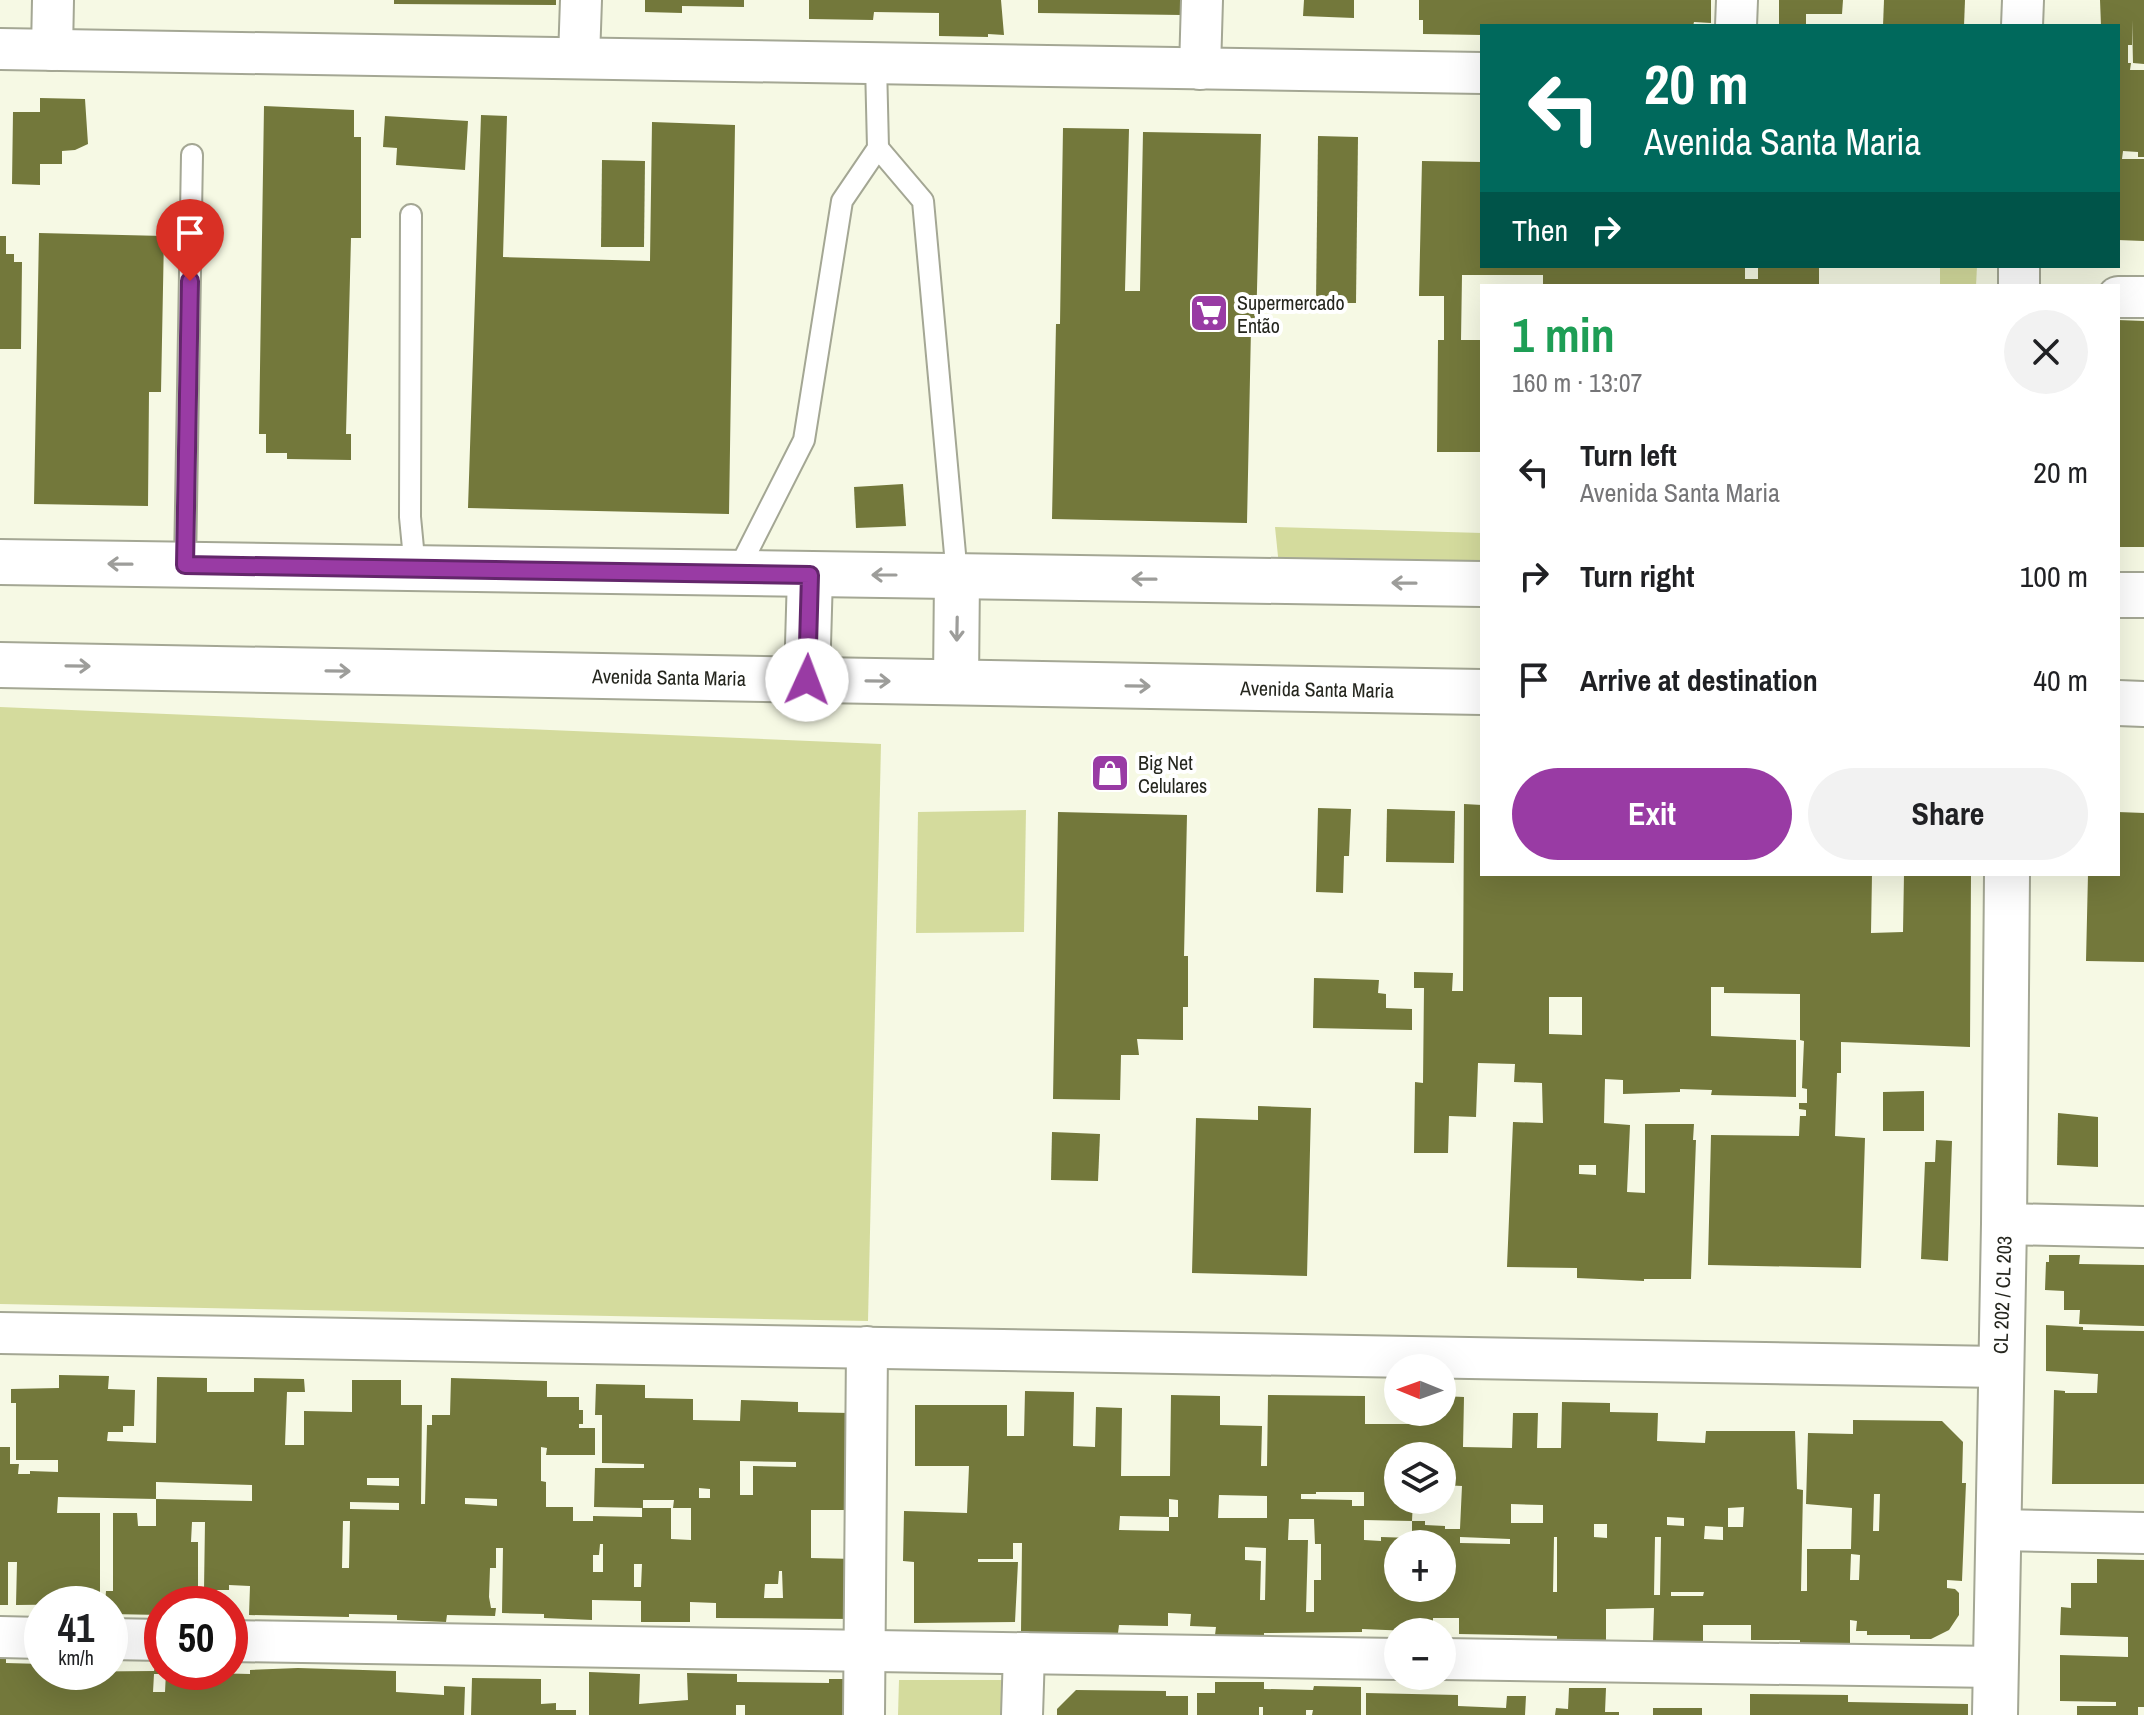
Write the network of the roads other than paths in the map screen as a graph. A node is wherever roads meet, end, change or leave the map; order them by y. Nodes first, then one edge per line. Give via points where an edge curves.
1 (53, 0) edge
2 (581, 0) edge
3 (1202, 0) edge
4 (1737, 0) edge
5 (2023, 0) edge
6 (1736, 24) edge
7 (2022, 24) edge
8 (0, 49) edge
9 (52, 50) junction
10 (579, 58) junction
11 (876, 64) junction
12 (1200, 69) junction
13 (1480, 73) edge
14 (878, 148) junction
15 (192, 155) dead end
16 (411, 215) dead end
17 (2120, 297) edge
18 (2144, 297) edge
19 (0, 562) edge
20 (185, 565) junction
21 (415, 569) junction
22 (736, 574) junction
23 (810, 575) junction
24 (957, 576) junction
25 (1480, 584) edge
26 (2120, 595) edge
27 (2144, 595) edge
28 (0, 665) edge
29 (807, 680) junction
30 (956, 682) junction
31 (1480, 692) edge
32 (2120, 703) edge
33 (2144, 704) edge
34 (2007, 876) edge
35 (2004, 1224) junction
36 (2144, 1227) edge
37 (0, 1333) edge
38 (867, 1347) junction
39 (2000, 1367) junction
40 (1999, 1530) junction
41 (2144, 1533) edge
42 (0, 1637) edge
43 (24, 1638) edge
44 (248, 1641) edge
45 (866, 1651) junction
46 (1024, 1653) junction
47 (1384, 1659) edge
48 (1456, 1659) edge
49 (1995, 1667) junction
50 (864, 1715) edge
51 (1022, 1715) edge
52 (1995, 1715) edge

1 - 9 street
2 - 10 street
3 - 12 street
4 - 6 street
5 - 7 street
8 - 9 street
9 - 10 street
10 - 11 street
11 - 12 street
11 - 14 lane
12 - 13 street
14 - 22 lane via 842,201 804,440
14 - 24 lane via 923,201
15 - 20 lane
16 - 21 lane via 410,517
17 - 18 street
20 -> 19 main road
20 - 21 main road
21 - 22 main road
22 - 23 main road
24 -> 23 main road
23 - 29 main road
25 -> 24 main road
24 -> 30 main road
26 - 27 main road
28 -> 29 main road, Avenida Santa Maria
29 -> 30 main road, Avenida Santa Maria
30 -> 31 main road, Avenida Santa Maria
32 - 33 main road
34 - 35 main road, CL 202 / CL 203
35 - 36 street
35 - 39 main road, CL 202 / CL 203
37 - 38 street
38 - 39 street
38 - 45 street
39 - 40 main road, CL 202 / CL 203
40 - 41 street
40 - 49 main road, CL 202 / CL 203
42 - 43 street
44 - 45 street
45 - 46 street
45 - 50 street
46 - 47 street
46 - 51 street
48 - 49 street
49 - 52 main road, CL 202 / CL 203

